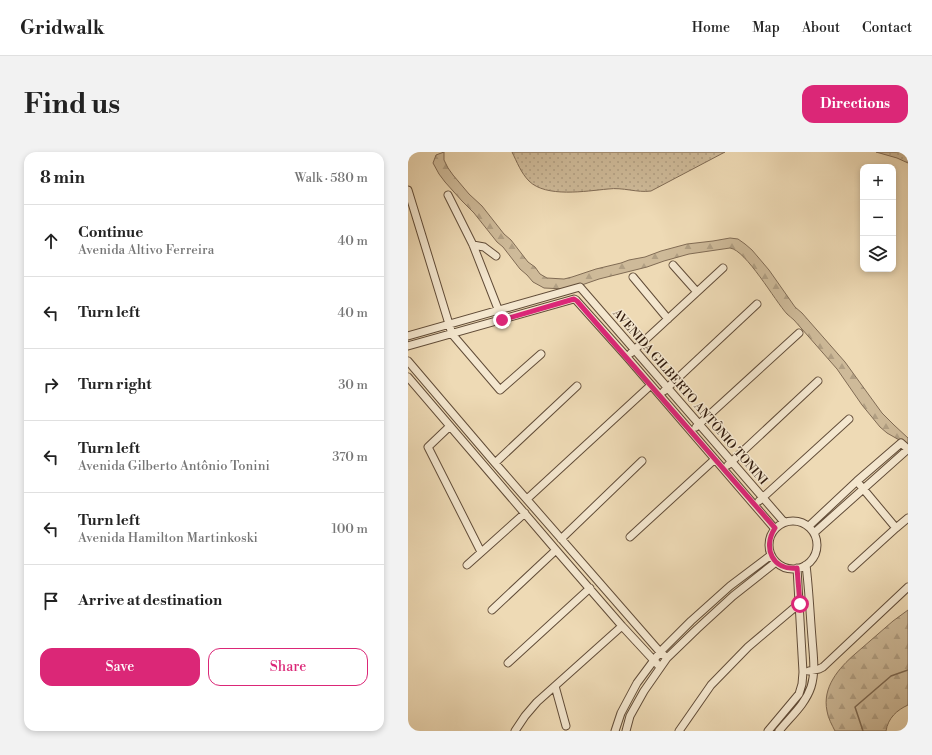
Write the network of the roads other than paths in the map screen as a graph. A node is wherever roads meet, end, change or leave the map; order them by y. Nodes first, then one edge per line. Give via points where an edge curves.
1 (408, 190) edge
2 (448, 195) dead end
3 (474, 245) junction
4 (496, 256) dead end
5 (673, 265) dead end
6 (723, 268) dead end
7 (633, 277) dead end
8 (697, 292) junction
9 (758, 304) dead end
10 (499, 310) junction
11 (668, 319) junction
12 (502, 320) junction
13 (449, 324) junction
14 (800, 333) dead end
15 (452, 334) junction
16 (408, 336) edge
17 (408, 346) edge
18 (634, 350) junction
19 (541, 354) dead end
20 (627, 357) junction
21 (408, 361) edge
22 (408, 377) edge
23 (818, 381) dead end
24 (651, 385) junction
25 (576, 386) dead end
26 (668, 388) junction
27 (660, 396) junction
28 (849, 419) dead end
29 (699, 424) junction
30 (450, 426) junction
31 (692, 431) junction
32 (715, 459) junction
33 (642, 461) dead end
34 (731, 462) junction
35 (495, 463) junction
36 (723, 469) junction
37 (857, 481) junction
38 (863, 488) junction
39 (762, 498) junction
40 (527, 499) junction
41 (754, 505) junction
42 (525, 513) junction
43 (908, 518) edge
44 (784, 522) junction
45 (809, 526) junction
46 (775, 528) junction
47 (896, 528) junction
48 (814, 533) junction
49 (630, 537) dead end
50 (561, 538) junction
51 (556, 550) junction
52 (481, 552) junction
53 (771, 554) junction
54 (776, 562) junction
55 (467, 565) dead end
56 (806, 565) junction
57 (797, 568) junction
58 (852, 568) dead end
59 (590, 588) junction
60 (908, 588) edge
61 (800, 604) junction
62 (492, 610) dead end
63 (622, 626) junction
64 (660, 652) junction
65 (667, 658) junction
66 (654, 660) junction
67 (508, 663) dead end
68 (660, 667) junction
69 (814, 670) junction
70 (803, 672) junction
71 (555, 686) junction
72 (566, 726) dead end
73 (515, 731) edge
74 (615, 731) edge
75 (626, 731) edge
76 (679, 731) edge
77 (768, 731) edge
78 (779, 731) edge

1 - 13 street
2 - 3 street
3 - 4 street via 484,247
3 - 10 street
5 - 8 street
6 - 8 street
7 - 11 street
8 - 11 street
9 - 26 street
10 - 12 street
10 - 13 street
10 - 18 street, AVENIDA GILBERTO ANTÔNIO TONINI via 580,287
11 - 18 street
12 - 15 street
12 - 20 street, AVENIDA GILBERTO ANTÔNIO TONINI via 574,299
13 - 15 street
13 - 16 street
14 - 29 street
15 - 17 street
15 - 19 street via 500,390
18 - 20 street
18 - 26 street, AVENIDA GILBERTO ANTÔNIO TONINI
20 - 24 street, AVENIDA GILBERTO ANTÔNIO TONINI
21 - 35 street
22 - 30 street
23 - 34 street
24 - 27 street, AVENIDA GILBERTO ANTÔNIO TONINI
24 - 40 street
25 - 35 street
26 - 27 street
26 - 29 street, AVENIDA GILBERTO ANTÔNIO TONINI
27 - 31 street, AVENIDA GILBERTO ANTÔNIO TONINI
28 - 39 street
29 - 31 street
29 - 34 street, AVENIDA GILBERTO ANTÔNIO TONINI
30 - 42 street
30 - 52 street via 428,446
31 - 32 street, AVENIDA GILBERTO ANTÔNIO TONINI
32 - 36 street, AVENIDA GILBERTO ANTÔNIO TONINI
32 - 49 street
33 - 50 street
34 - 36 street
34 - 39 street, AVENIDA GILBERTO ANTÔNIO TONINI
35 - 40 street
36 - 41 street, AVENIDA GILBERTO ANTÔNIO TONINI
37 - 38 street
37 - 38 street via 901,443 908,449
37 - 45 street
38 - 47 street
38 - 48 street
39 - 41 street
39 - 44 street, AVENIDA GILBERTO ANTÔNIO TONINI
40 - 50 street
41 - 46 street, AVENIDA GILBERTO ANTÔNIO TONINI
42 - 51 street
42 - 52 street
43 - 47 street
44 - 45 street via 792,520
44 - 46 street
45 - 48 street
46 - 53 street via 769,542
47 - 58 street
48 - 56 street via 816,551
50 - 64 street
51 - 59 street
51 - 62 street
52 - 55 street
53 - 54 street
53 - 64 street via 730,586
54 - 57 street via 784,567
54 - 65 street via 696,629
56 - 57 street
56 - 69 street
57 - 61 street
59 - 63 street
59 - 67 street
60 - 69 street via 823,667
61 - 70 street
61 - 76 street via 748,647 711,685
63 - 66 street
63 - 71 street
64 - 65 street
64 - 66 street
65 - 68 street
66 - 68 street
66 - 74 street via 637,683 621,713
68 - 75 street via 630,716
69 - 70 street
69 - 78 street via 806,698
70 - 77 street via 799,694
71 - 72 street
71 - 73 street via 537,702

